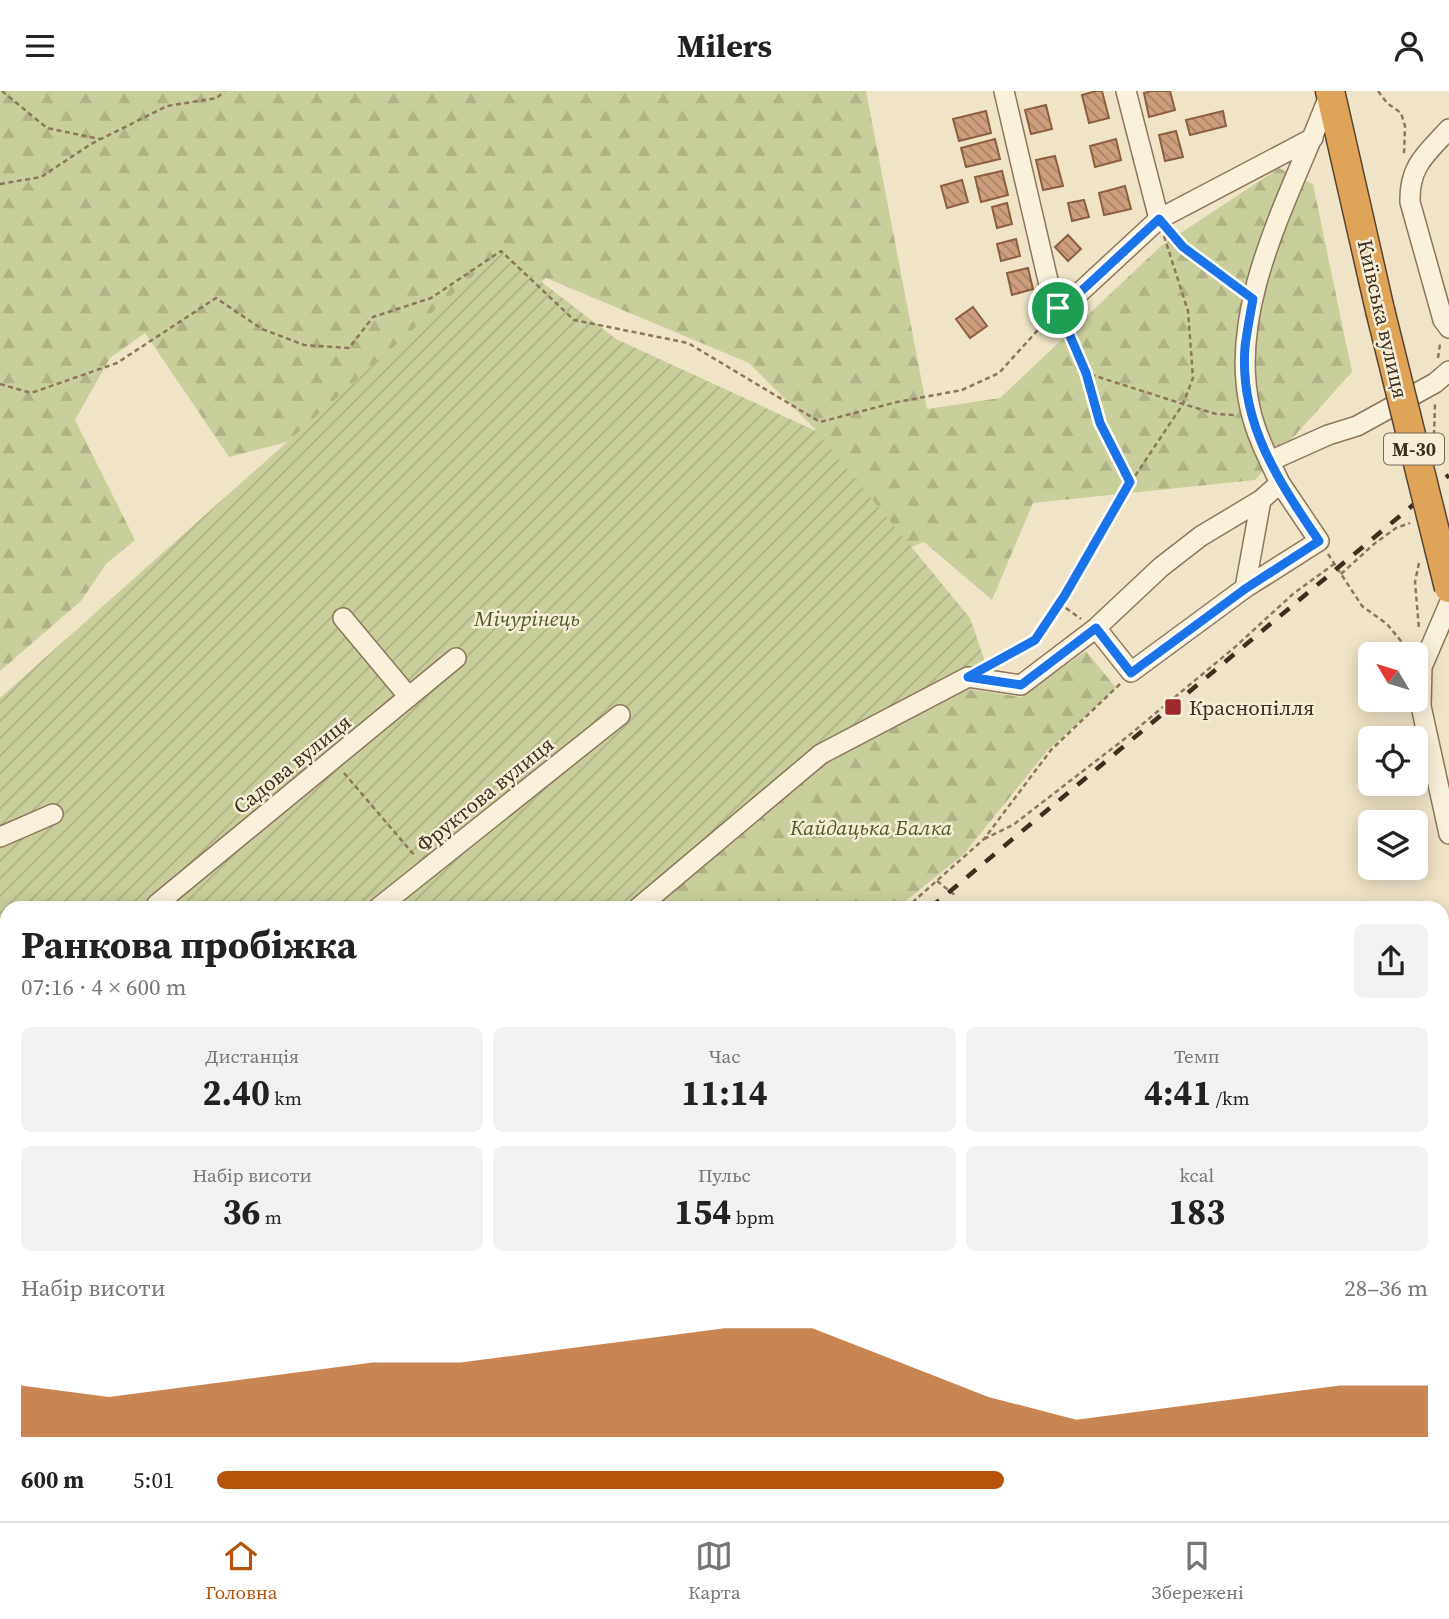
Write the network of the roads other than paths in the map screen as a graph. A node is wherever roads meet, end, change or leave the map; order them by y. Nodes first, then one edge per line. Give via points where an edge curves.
1 (1004, 91) edge
2 (1126, 91) edge
3 (1330, 92) edge
4 (1449, 129) edge
5 (1313, 138) junction
6 (1159, 219) junction
7 (1449, 328) edge
8 (1449, 371) edge
9 (1270, 461) junction
10 (1280, 483) junction
11 (1261, 499) junction
12 (1449, 588) edge
13 (1245, 589) junction
14 (1449, 604) edge
15 (344, 618) dead end
16 (1096, 628) junction
17 (456, 658) dead end
18 (409, 697) junction
19 (620, 715) dead end
20 (1440, 748) edge
21 (53, 814) dead end
22 (1449, 834) edge
23 (0, 837) edge
24 (164, 901) edge
25 (387, 901) edge
26 (646, 901) edge

1 - 6 street via 1058,308
2 - 6 street
3 - 5 street
3 - 12 highway, Київська вулиця / М-30, bridge
4 - 7 street via 1423,157 1410,185 1410,202
5 - 6 street
5 - 9 street via 1273,233 1253,299 1245,348 1252,415
8 - 9 street via 1357,426
9 - 10 street
10 - 11 street
10 - 13 street via 1319,541
11 - 13 street
11 - 16 street via 1161,567
13 - 16 street via 1131,673
14 - 20 street via 1422,667 1421,706
15 - 18 street
16 - 26 street via 1021,685 968,677 821,754
17 - 18 street, Садова вулиця
18 - 24 street, Садова вулиця
19 - 25 street, Фруктова вулиця
20 - 22 street
21 - 23 street

